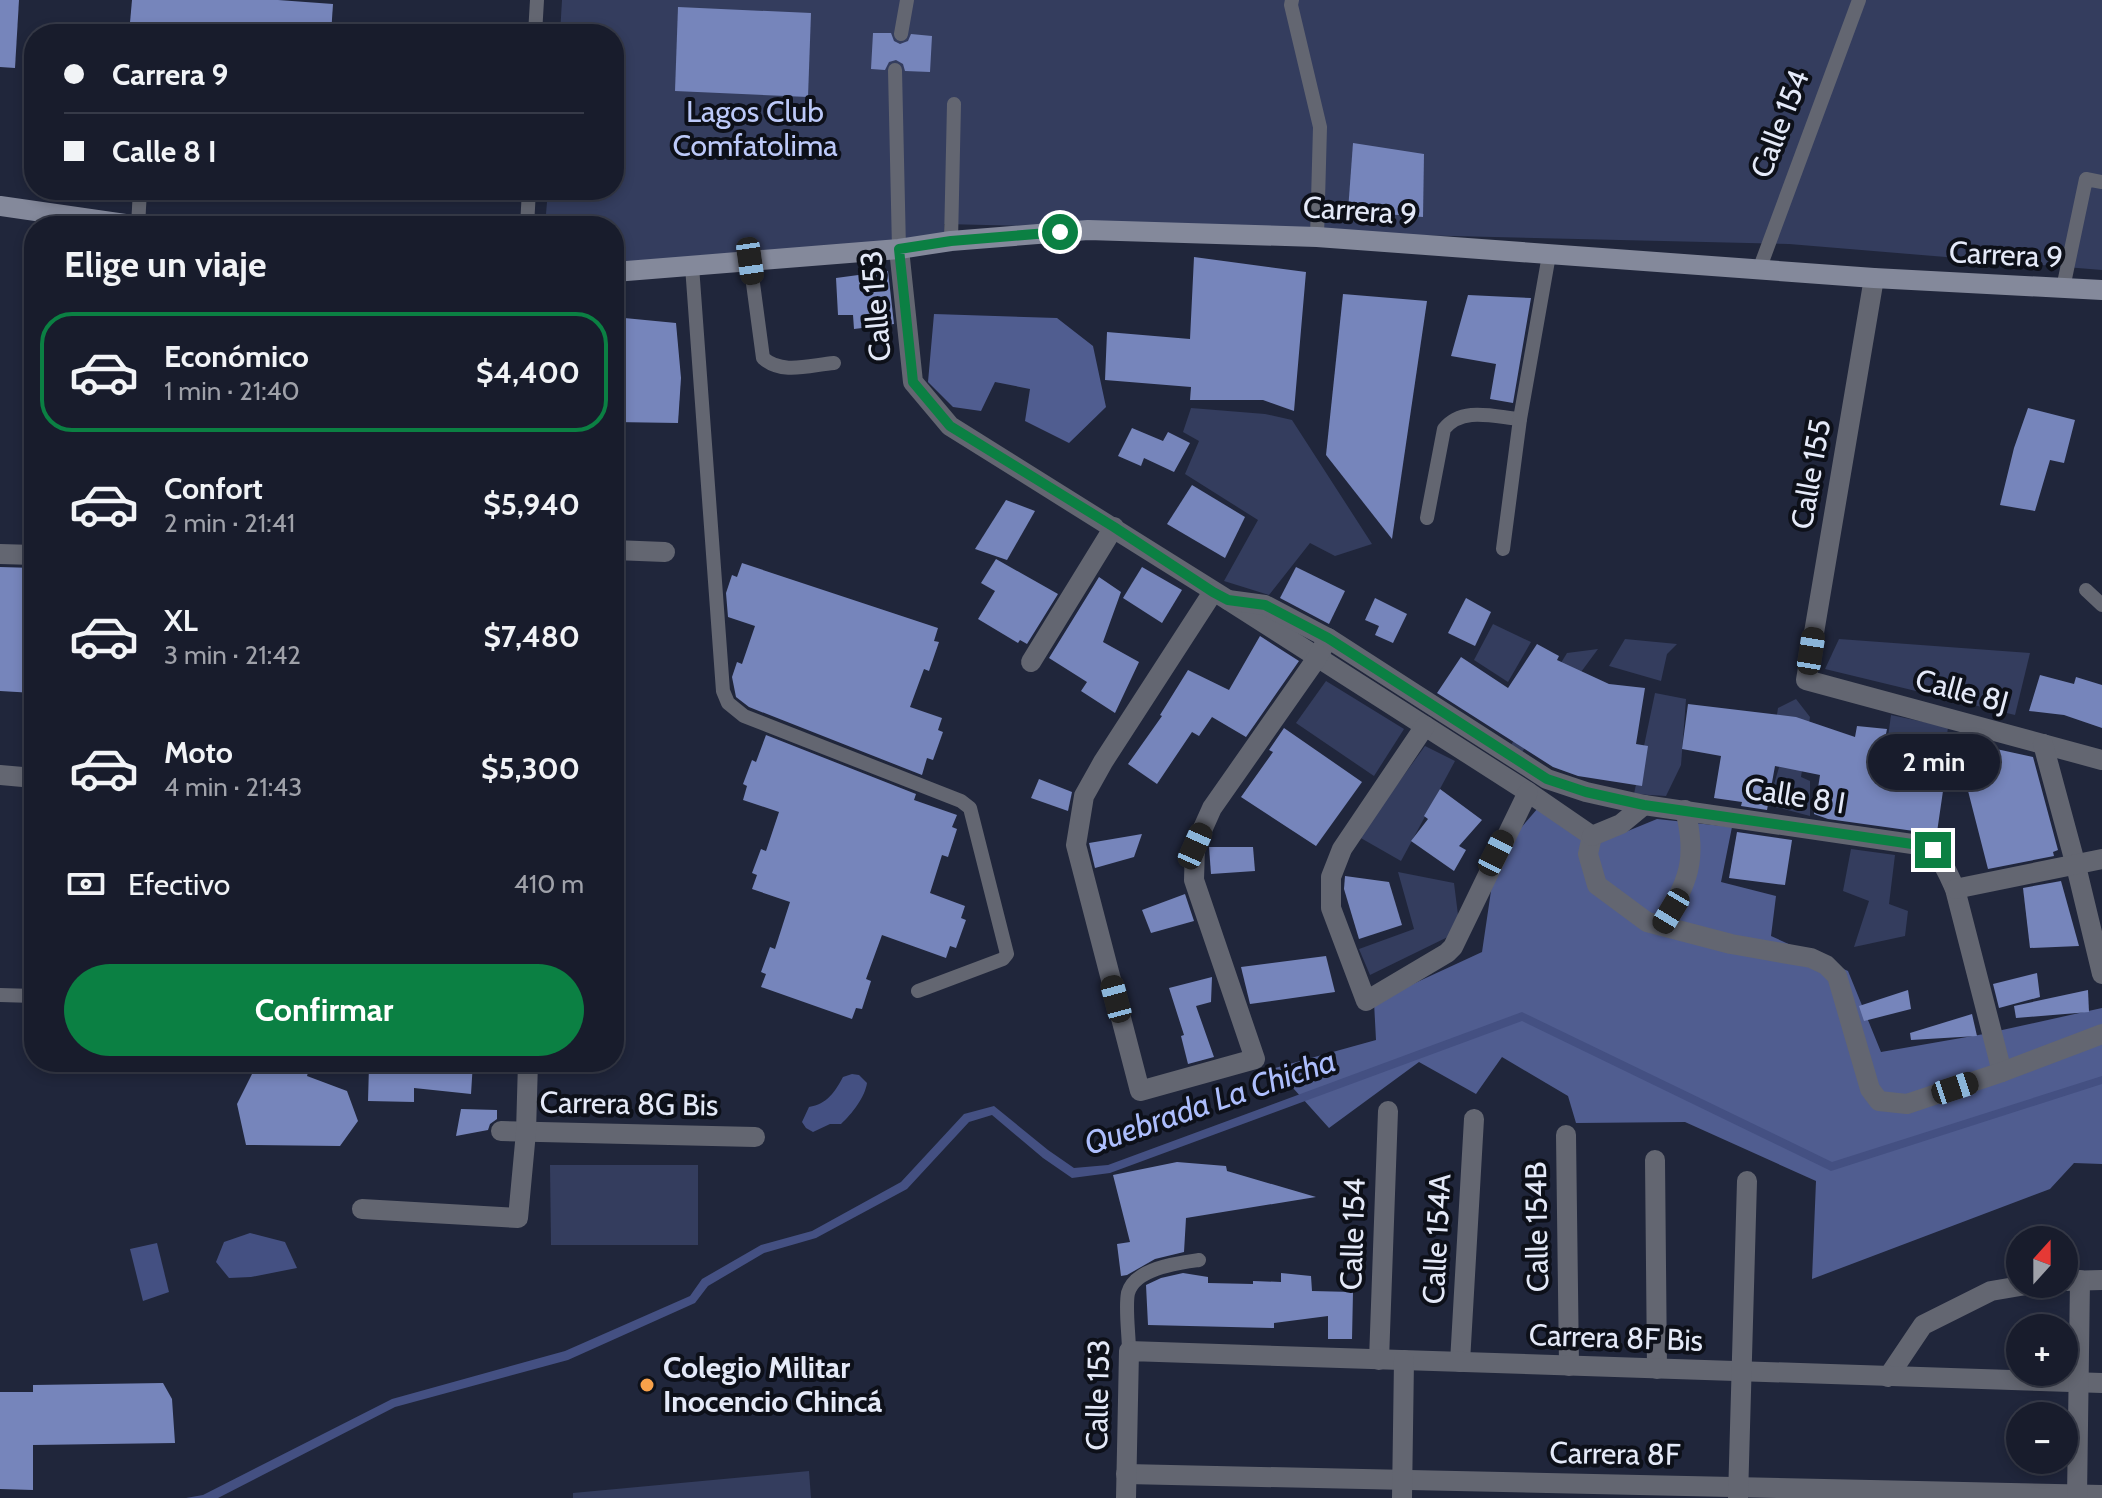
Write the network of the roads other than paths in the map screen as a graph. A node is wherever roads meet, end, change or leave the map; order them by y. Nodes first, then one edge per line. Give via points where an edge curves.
1 (537, 0) edge
2 (907, 0) edge
3 (1292, 0) edge
4 (1859, 0) edge
5 (536, 24) edge
6 (901, 34) dead end
7 (895, 70) dead end
8 (954, 104) dead end
9 (2102, 182) edge
10 (0, 206) edge
11 (70, 216) edge
12 (1317, 237) junction
13 (951, 241) junction
14 (899, 249) junction
15 (1549, 255) junction
16 (750, 261) junction
17 (692, 266) junction
18 (1759, 270) junction
19 (624, 271) edge
20 (1874, 278) junction
21 (2063, 288) junction
22 (2102, 291) edge
23 (834, 363) dead end
24 (1520, 419) junction
25 (1427, 518) dead end
26 (1114, 527) junction
27 (1503, 549) dead end
28 (624, 550) edge
29 (665, 552) dead end
30 (0, 554) edge
31 (24, 555) edge
32 (2086, 590) dead end
33 (1221, 596) junction
34 (2102, 605) edge
35 (1328, 638) junction
36 (1317, 658) junction
37 (1031, 662) dead end
38 (1806, 680) joint
39 (1425, 726) junction
40 (2043, 744) junction
41 (2102, 760) edge
42 (0, 775) edge
43 (24, 777) edge
44 (1528, 792) junction
45 (1644, 805) junction
46 (1685, 810) junction
47 (1592, 836) junction
48 (2102, 859) edge
49 (2076, 866) junction
50 (1955, 889) junction
51 (1662, 925) junction
52 (2102, 974) edge
53 (918, 991) dead end
54 (0, 995) edge
55 (24, 996) edge
56 (2102, 1034) edge
57 (528, 1072) edge
58 (2002, 1072) junction
59 (1388, 1111) dead end
60 (1474, 1119) dead end
61 (501, 1131) dead end
62 (526, 1132) junction
63 (1566, 1135) dead end
64 (755, 1137) dead end
65 (1655, 1160) dead end
66 (1747, 1181) dead end
67 (362, 1209) dead end
68 (1199, 1260) dead end
69 (2078, 1280) edge
70 (2102, 1280) edge
71 (2006, 1288) edge
72 (1129, 1351) junction
73 (1379, 1360) junction
74 (1404, 1360) junction
75 (1460, 1362) junction
76 (1569, 1366) junction
77 (1657, 1369) junction
78 (1741, 1372) junction
79 (1888, 1377) junction
80 (2006, 1380) edge
81 (2078, 1382) edge
82 (2102, 1383) edge
83 (2078, 1386) edge
84 (1126, 1474) junction
85 (1402, 1489) edge
86 (1738, 1492) edge
87 (2102, 1495) edge
88 (2077, 1496) edge
89 (1126, 1498) edge

1 - 5 lane
2 - 6 lane
3 - 12 lane via 1320,127
4 - 18 lane, Calle 154
7 - 14 lane, Calle 153
8 - 13 lane
9 - 21 lane via 2087,171
10 - 11 street
12 - 13 street, Carrera 9 via 1088,230
12 - 15 street, Carrera 9
13 - 14 street, Carrera 9
14 - 16 street, Carrera 9
14 - 26 street, Calle 153 via 913,382 927,401 950,426
15 - 18 street, Carrera 9
15 - 24 lane
16 - 17 street, Carrera 9
16 - 23 lane via 763,358 781,368
17 - 19 street, Carrera 9
17 - 53 lane via 728,703 744,716 970,808 1007,954
18 - 20 street, Carrera 9
20 - 21 street, Carrera 9
20 - 38 street, Calle 155
21 - 22 street, Carrera 9
24 - 25 lane via 1468,414 1452,419 1444,429
24 - 27 lane
26 - 33 street, Calle 153
26 - 37 street
28 - 29 street
30 - 31 street
32 - 34 lane
33 - 35 street, Calle 8 I via 1265,605
33 - 36 street, Calle 153
33 - 36 street via 1084,796 1076,845 1140,1091 1255,1059 1194,880 1195,846 1212,808
35 - 36 street
35 - 45 street, Calle 8 I via 1547,779
36 - 39 street, Calle 153
38 - 40 street, Calle 8J
39 - 44 street, Calle 153
39 - 44 street via 1342,849 1331,877 1331,908 1366,1001 1453,947
40 - 41 street, Calle 8J
40 - 49 street
42 - 43 street
44 - 47 street, Calle 153
45 - 46 street, Calle 8 I
45 - 47 street via 1621,824
46 - 50 street, Calle 8 I via 1919,845 1933,850 1943,862
46 - 51 street via 1692,836 1690,865
47 - 51 street via 1588,854 1597,885 1647,922
48 - 49 street
49 - 50 street
49 - 52 street
50 - 58 street, Calle 8 I
51 - 58 street via 1826,965 1837,976 1870,1089 1879,1101 1907,1104
54 - 55 lane
56 - 58 street
57 - 62 street
59 - 73 street, Calle 154
60 - 75 street, Calle 154A
61 - 62 street, Carrera 8G Bis
62 - 64 street, Carrera 8G Bis
62 - 67 street via 518,1218
63 - 76 street, Calle 154B
65 - 77 street
66 - 78 street
68 - 72 lane, Calle 153 via 1150,1271 1134,1284 1128,1293
69 - 70 street
71 - 79 street via 1923,1325
72 - 73 street, Carrera 8F Bis
72 - 84 street, Calle 153
73 - 74 street, Carrera 8F Bis
74 - 75 street, Carrera 8F Bis
74 - 85 street
75 - 76 street, Carrera 8F Bis
76 - 77 street, Carrera 8F Bis
77 - 78 street, Carrera 8F Bis
78 - 79 street, Carrera 8F Bis
78 - 86 street
79 - 80 street, Carrera 8F Bis
81 - 82 street, Carrera 8F Bis
83 - 88 street
84 - 85 street, Carrera 8F
84 - 89 street, Calle 153
85 - 86 street, Carrera 8F
86 - 88 street, Carrera 8F
87 - 88 street, Carrera 8F

